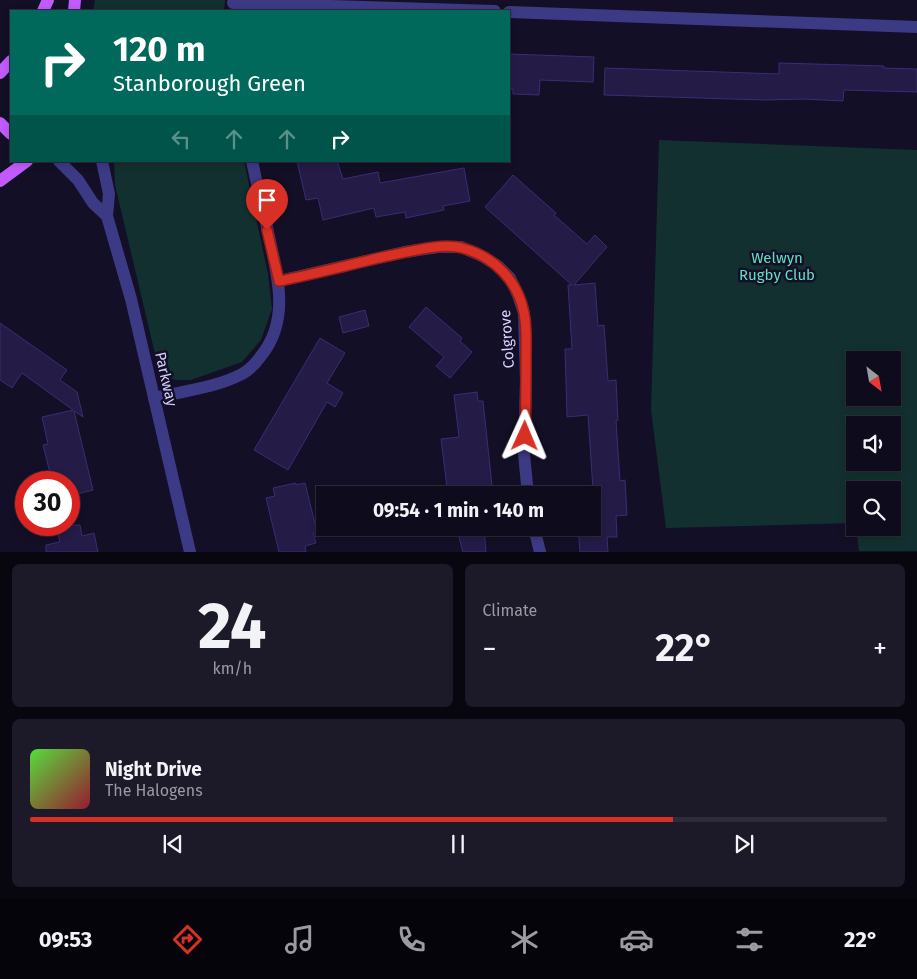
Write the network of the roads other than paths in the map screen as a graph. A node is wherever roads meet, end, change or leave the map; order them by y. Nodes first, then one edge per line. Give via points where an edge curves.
1 (233, 5) edge
2 (529, 6) edge
3 (451, 10) edge
4 (510, 12) edge
5 (917, 27) edge
6 (10, 62) edge
7 (0, 73) edge
8 (0, 123) edge
9 (10, 133) edge
10 (26, 162) edge
11 (60, 162) edge
12 (102, 162) edge
13 (252, 162) edge
14 (0, 181) edge
15 (108, 216) junction
16 (279, 281) junction
17 (154, 398) junction
18 (527, 486) edge
19 (536, 536) edge
20 (190, 552) edge
21 (540, 552) edge

1 - 3 street
2 - 4 street
2 - 5 street
6 - 7 main road
8 - 9 main road
10 - 14 main road
11 - 15 street via 78,180 93,203
12 - 15 street, Parkway via 109,194
13 - 16 street
15 - 17 street, Parkway
16 - 17 street via 278,322 274,336 256,363 228,380
16 - 18 street, Colgrove via 438,247 461,247 498,266 510,278 524,313 524,454
17 - 20 street, Parkway
19 - 21 street

